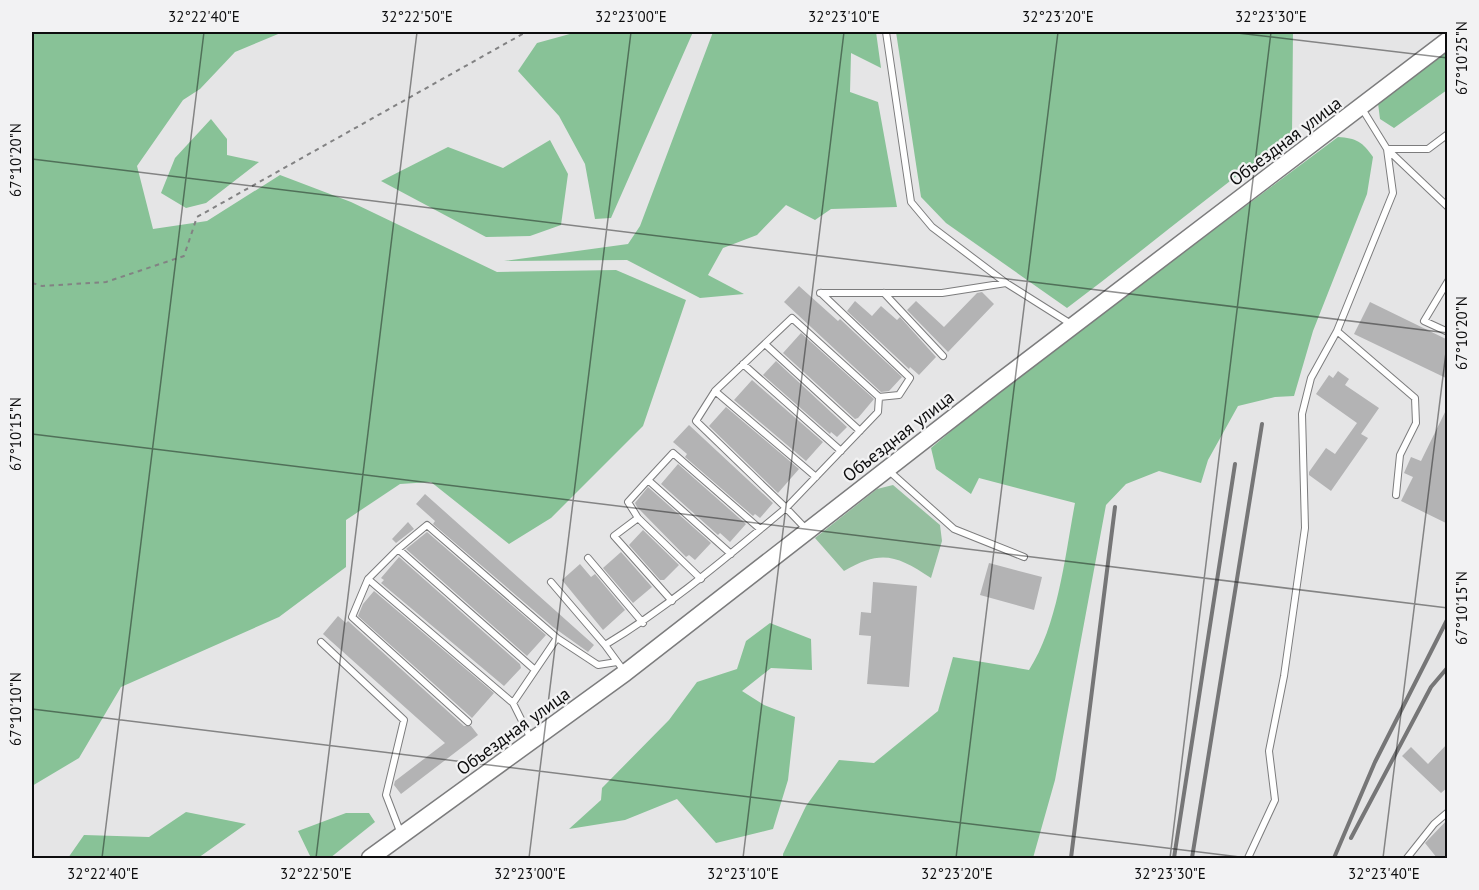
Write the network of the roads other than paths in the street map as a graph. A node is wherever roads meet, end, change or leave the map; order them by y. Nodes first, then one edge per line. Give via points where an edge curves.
1 (886, 32) edge
2 (1448, 40) edge
3 (1361, 107) junction
4 (1448, 134) edge
5 (1387, 149) junction
6 (1448, 207) edge
7 (1448, 281) edge
8 (1006, 283) junction
9 (884, 293) junction
10 (1074, 326) junction
11 (1337, 331) junction
12 (1448, 332) edge
13 (765, 344) junction
14 (943, 356) dead end
15 (743, 364) junction
16 (715, 391) junction
17 (879, 397) junction
18 (860, 431) junction
19 (841, 451) junction
20 (887, 469) junction
21 (816, 477) junction
22 (648, 480) junction
23 (1396, 495) dead end
24 (786, 508) junction
25 (638, 518) junction
26 (760, 529) junction
27 (808, 530) junction
28 (398, 549) junction
29 (730, 554) junction
30 (1024, 557) dead end
31 (588, 558) dead end
32 (368, 579) junction
33 (701, 579) junction
34 (551, 582) dead end
35 (672, 601) junction
36 (643, 623) junction
37 (557, 638) junction
38 (321, 642) dead end
39 (605, 645) junction
40 (621, 667) junction
41 (535, 670) junction
42 (513, 703) junction
43 (468, 722) dead end
44 (532, 742) junction
45 (1448, 812) edge
46 (402, 836) junction
47 (370, 858) edge
48 (1248, 858) edge
49 (1407, 858) edge

1 - 8 lane via 911,202 932,227
2 - 3 main road, Объездная улица
3 - 5 lane
3 - 10 main road, Объездная улица
4 - 5 lane via 1428,149
5 - 6 lane
5 - 11 lane via 1393,193
7 - 12 lane via 1424,321
8 - 9 lane via 942,293
8 - 10 lane
9 - 14 lane
9 - 17 lane via 820,293 910,378 899,395
10 - 20 main road, Объездная улица
11 - 23 lane via 1415,398 1416,423 1400,455
11 - 48 lane via 1311,378 1302,414 1305,528 1269,751 1275,800
13 - 15 lane
13 - 17 lane via 792,318
13 - 18 lane
15 - 16 lane
15 - 19 lane
16 - 21 lane
16 - 24 lane via 696,422
17 - 18 lane via 878,412
18 - 19 lane
19 - 21 lane
20 - 27 main road, Объездная улица
20 - 30 lane via 954,529
21 - 24 lane
22 - 25 lane via 628,502
22 - 26 lane via 673,453
22 - 29 lane
24 - 26 lane
24 - 27 lane
25 - 33 lane
25 - 35 lane via 614,536
26 - 29 lane
27 - 40 main road, Объездная улица
28 - 32 lane
28 - 37 lane via 426,525
28 - 41 lane
29 - 33 lane
31 - 36 lane
32 - 42 lane
32 - 43 lane via 352,617
33 - 35 lane
34 - 39 lane
35 - 36 lane
36 - 39 lane
37 - 40 lane via 598,665
37 - 41 lane
38 - 46 lane via 404,720 386,795
39 - 40 lane
40 - 44 main road, Объездная улица
41 - 42 lane
42 - 44 lane
44 - 46 main road, Объездная улица
45 - 49 lane
46 - 47 main road, Объездная улица

